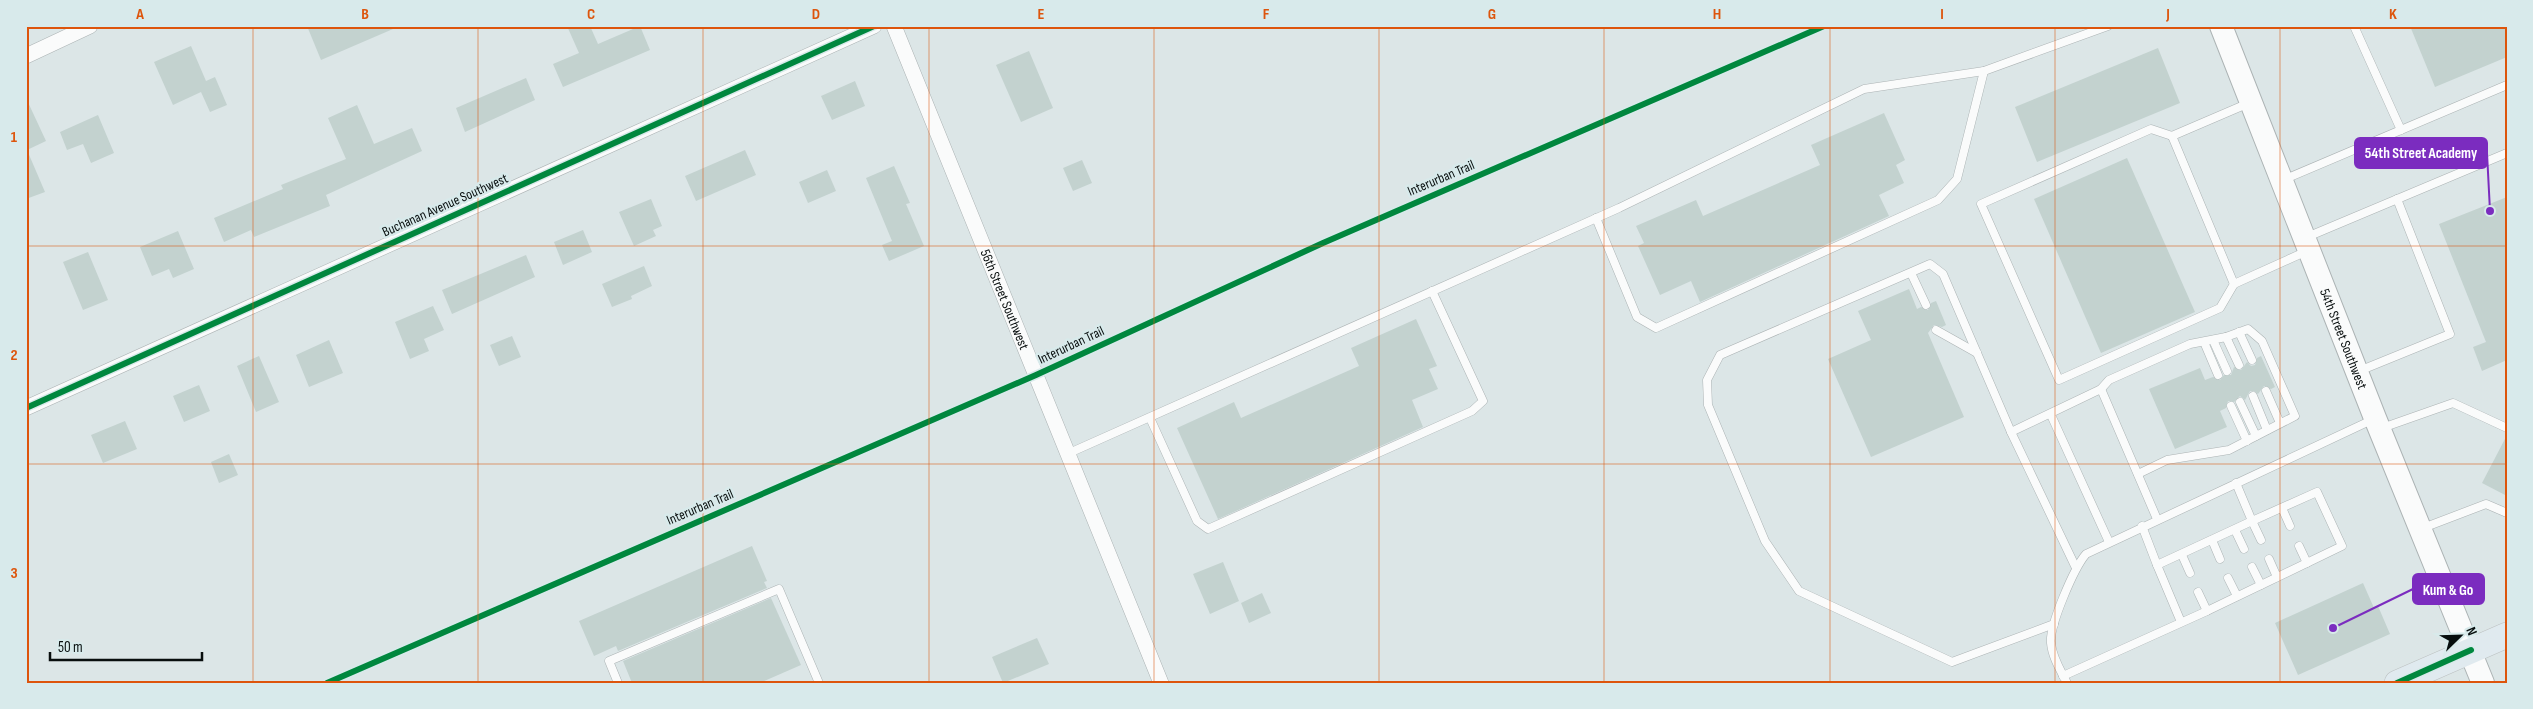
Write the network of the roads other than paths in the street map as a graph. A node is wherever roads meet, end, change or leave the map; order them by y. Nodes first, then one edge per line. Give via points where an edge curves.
1 (90, 26) edge
2 (874, 26) edge
3 (894, 26) edge
4 (2108, 26) edge
5 (2221, 26) edge
6 (2354, 26) edge
7 (26, 56) edge
8 (1984, 71) junction
9 (2507, 85) edge
10 (2251, 102) junction
11 (2401, 130) junction
12 (2172, 136) junction
13 (2507, 153) edge
14 (2282, 180) junction
15 (2397, 199) junction
16 (1596, 218) junction
17 (2307, 244) junction
18 (1911, 273) junction
19 (2234, 284) junction
20 (1432, 292) junction
21 (1926, 305) dead end
22 (1936, 330) dead end
23 (2239, 332) junction
24 (2226, 337) junction
25 (2213, 340) junction
26 (2204, 342) junction
27 (1977, 353) junction
28 (2252, 360) dead end
29 (2239, 365) dead end
30 (2226, 371) dead end
31 (2357, 372) junction
32 (2218, 375) dead end
33 (2101, 389) junction
34 (2266, 391) dead end
35 (2252, 396) dead end
36 (2240, 402) dead end
37 (2231, 406) dead end
38 (26, 408) edge
39 (2051, 414) junction
40 (1150, 418) junction
41 (2280, 423) junction
42 (2378, 423) junction
43 (2507, 428) edge
44 (2267, 430) junction
45 (2011, 432) junction
46 (2256, 436) junction
47 (2247, 441) junction
48 (1067, 454) junction
49 (2138, 474) junction
50 (2236, 483) junction
51 (2282, 508) junction
52 (2507, 513) edge
53 (2157, 519) junction
54 (2252, 522) junction
55 (2142, 526) junction
56 (2290, 526) dead end
57 (2421, 529) junction
58 (2235, 530) junction
59 (2212, 540) junction
60 (2261, 540) dead end
61 (2109, 542) junction
62 (2299, 546) dead end
63 (2244, 548) dead end
64 (2182, 555) junction
65 (2220, 559) dead end
66 (2269, 559) dead end
67 (2307, 563) junction
68 (2157, 566) junction
69 (2252, 567) dead end
70 (2076, 568) junction
71 (2190, 573) dead end
72 (2277, 577) junction
73 (2228, 578) dead end
74 (2260, 585) junction
75 (2198, 592) dead end
76 (2237, 596) junction
77 (2207, 611) junction
78 (2181, 622) junction
79 (2054, 624) junction
80 (2507, 636) edge
81 (2471, 650) junction
82 (2065, 679) edge
83 (618, 683) edge
84 (819, 683) edge
85 (1161, 683) edge
86 (2398, 683) edge
87 (2483, 683) edge

1 - 7 street
2 - 38 street, Buchanan Avenue Southwest
3 - 48 street, 56th Street Southwest
4 - 8 lane
5 - 10 main road, 54th Street Southwest
6 - 11 lane
8 - 16 lane via 1864,89
8 - 16 lane via 1957,179 1938,200 1656,328 1637,317
9 - 11 lane
10 - 12 lane
10 - 14 main road, 54th Street Southwest
11 - 14 lane
12 - 19 lane
12 - 19 lane via 2151,129 1981,204 2058,380 2220,308
13 - 15 lane
14 - 17 main road, 54th Street Southwest
15 - 17 lane
15 - 31 lane via 2450,334
16 - 20 lane
17 - 19 lane
17 - 31 main road, 54th Street Southwest
18 - 21 lane
18 - 27 lane via 1930,264 1943,274
18 - 79 lane via 1720,355 1708,380 1708,405 1765,541 1799,592 1952,662
20 - 40 lane
20 - 40 lane via 1483,401 1472,411 1208,529 1197,521
22 - 27 lane
23 - 24 lane
23 - 28 lane
23 - 41 lane via 2248,329 2262,341 2295,416
24 - 25 lane
24 - 29 lane
25 - 26 lane
25 - 30 lane
26 - 32 lane
26 - 33 lane via 2190,344 2109,380
27 - 45 lane
31 - 42 main road, 54th Street Southwest
33 - 39 lane
33 - 49 lane
34 - 41 lane
35 - 44 lane
36 - 46 lane
37 - 47 lane
39 - 45 lane
39 - 61 lane
40 - 48 lane
41 - 44 lane
42 - 43 lane via 2453,402
42 - 50 lane
42 - 57 main road, 54th Street Southwest
44 - 46 lane
45 - 70 lane
46 - 47 lane
47 - 49 lane via 2229,450 2167,460
48 - 85 street, 56th Street Southwest
49 - 53 lane
50 - 53 lane
50 - 54 lane
51 - 54 lane
51 - 56 lane
51 - 67 lane via 2317,492 2342,546
52 - 57 lane via 2486,504
53 - 55 lane
54 - 58 lane
54 - 60 lane
55 - 61 lane
55 - 68 lane
57 - 81 main road, 54th Street Southwest
58 - 59 lane
58 - 63 lane
59 - 64 lane
59 - 65 lane
61 - 70 lane via 2086,554
62 - 67 lane
64 - 68 lane
64 - 71 lane
66 - 72 lane
67 - 72 lane
68 - 78 lane
69 - 74 lane
70 - 79 lane
72 - 74 lane
73 - 76 lane
74 - 76 lane
75 - 77 lane
76 - 77 lane
77 - 78 lane
78 - 82 lane
79 - 82 lane via 2050,642
80 - 81 main road
81 - 86 main road
81 - 87 main road, 54th Street Southwest
83 - 84 lane via 609,662 779,589

